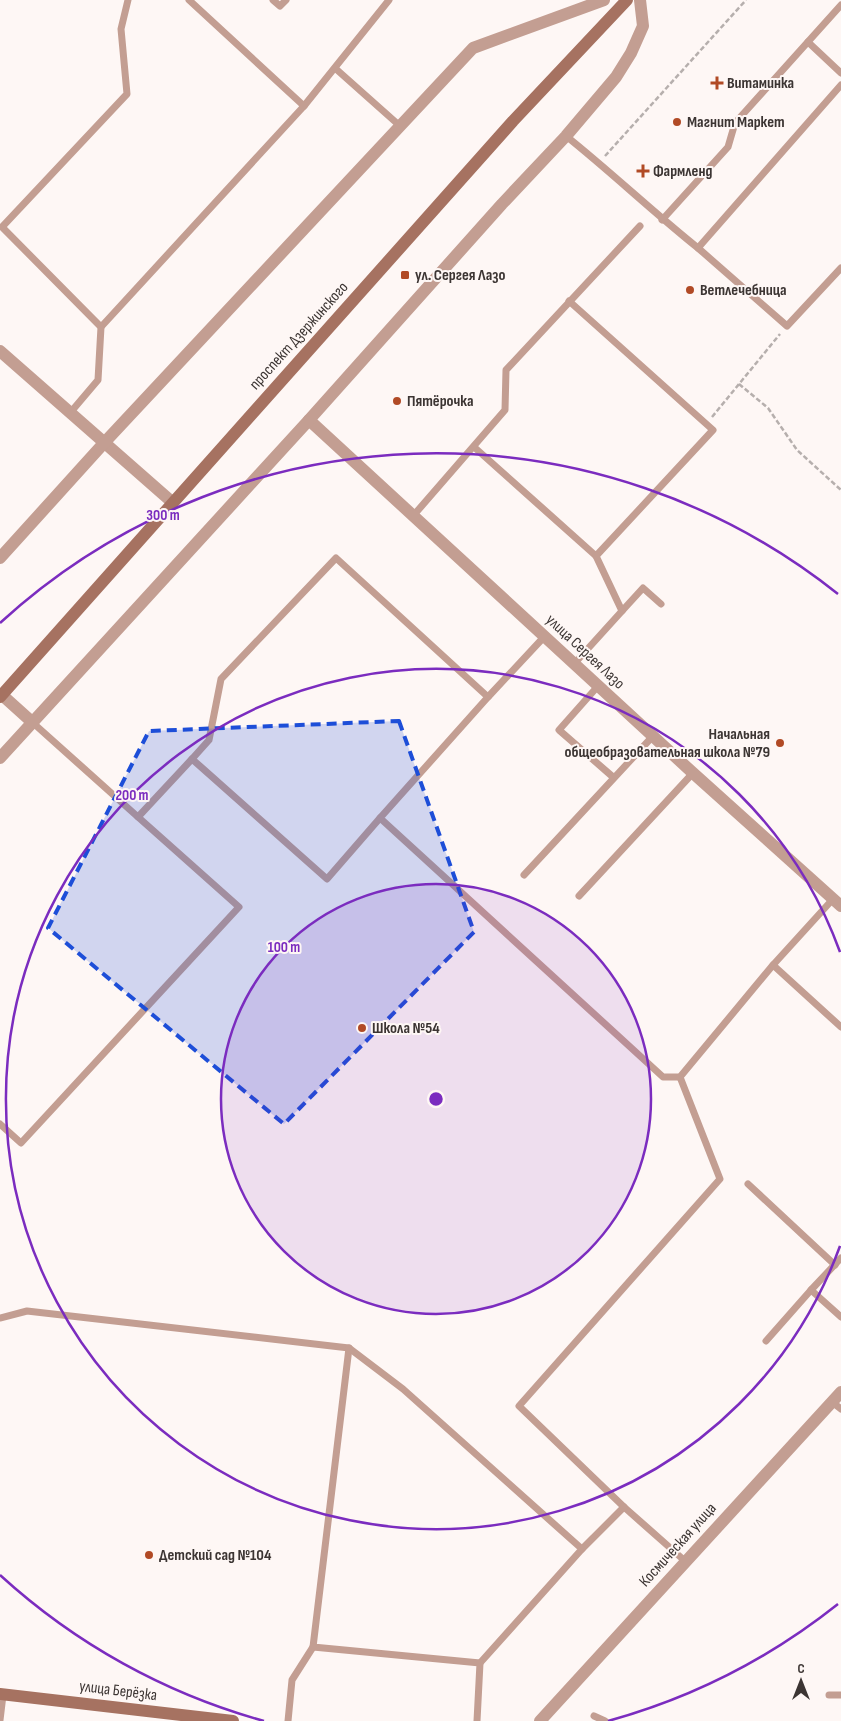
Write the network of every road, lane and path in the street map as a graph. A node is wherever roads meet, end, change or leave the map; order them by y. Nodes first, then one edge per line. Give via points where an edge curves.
1 (128, 0) edge
2 (189, 0) edge
3 (273, 0) edge
4 (286, 0) edge
5 (389, 0) edge
6 (604, 0) edge
7 (627, 0) edge
8 (640, 0) edge
9 (746, 0) edge
10 (841, 5) edge
11 (808, 42) junction
12 (336, 68) junction
13 (841, 74) edge
14 (841, 85) edge
15 (304, 106) junction
16 (400, 126) junction
17 (566, 136) junction
18 (598, 162) junction
19 (662, 220) junction
20 (640, 226) dead end
21 (698, 248) junction
22 (841, 268) edge
23 (569, 301) junction
24 (787, 326) junction
25 (100, 327) junction
26 (0, 351) edge
27 (740, 384) junction
28 (70, 413) junction
29 (309, 420) junction
30 (706, 424) junction
31 (104, 443) junction
32 (474, 447) junction
33 (841, 490) edge
34 (172, 502) junction
35 (413, 516) junction
36 (596, 556) junction
37 (0, 558) edge
38 (661, 604) dead end
39 (622, 611) junction
40 (544, 637) junction
41 (574, 664) junction
42 (598, 686) junction
43 (1, 696) edge
44 (488, 697) junction
45 (32, 722) junction
46 (653, 736) junction
47 (0, 758) edge
48 (192, 759) junction
49 (693, 773) junction
50 (613, 777) junction
51 (138, 817) junction
52 (380, 818) junction
53 (524, 875) dead end
54 (579, 896) dead end
55 (837, 903) edge
56 (773, 965) junction
57 (841, 1027) edge
58 (680, 1077) junction
59 (0, 1124) edge
60 (748, 1184) dead end
61 (841, 1258) edge
62 (835, 1265) junction
63 (811, 1290) junction
64 (841, 1317) edge
65 (0, 1318) edge
66 (766, 1341) dead end
67 (349, 1348) junction
68 (841, 1392) edge
69 (836, 1405) edge
70 (624, 1507) junction
71 (582, 1549) junction
72 (686, 1561) junction
73 (313, 1647) junction
74 (480, 1663) junction
75 (1, 1694) edge
76 (829, 1695) dead end
77 (841, 1695) edge
78 (594, 1716) dead end
79 (0, 1720) edge
80 (232, 1721) edge
81 (288, 1721) edge
82 (477, 1721) edge
83 (540, 1721) edge
84 (605, 1721) edge

1 - 25 lane via 121,29 127,94 2,227
2 - 15 lane
3 - 4 lane via 280,6
5 - 12 lane
6 - 16 street via 473,48
7 - 34 main road, проспект Дзержинского via 512,121
8 - 17 street via 643,26 632,53
9 - 18 path
10 - 11 lane
11 - 13 lane
11 - 19 lane via 735,123 728,147
12 - 15 lane
12 - 16 lane
14 - 21 lane
15 - 25 lane
16 - 31 street
17 - 18 lane
17 - 29 street
18 - 19 lane
19 - 21 lane
20 - 23 lane
21 - 24 lane
22 - 24 lane
23 - 30 lane
23 - 32 lane via 506,370 505,410
24 - 27 path
25 - 28 lane via 98,380
26 - 28 street
27 - 30 path
27 - 33 path via 768,408 797,450
28 - 31 street
29 - 35 street, улица Сергея Лазо
29 - 45 street
30 - 36 lane via 713,430
31 - 34 street
31 - 37 street
32 - 35 lane
32 - 36 lane
34 - 43 main road, проспект Дзержинского
35 - 40 street, улица Сергея Лазо
36 - 39 lane
38 - 39 lane via 643,588
39 - 41 lane
40 - 41 street, улица Сергея Лазо
40 - 44 lane
41 - 42 street, улица Сергея Лазо
42 - 46 street, улица Сергея Лазо
42 - 50 lane via 558,730
43 - 45 street
44 - 48 lane via 336,558 221,679 209,740
44 - 52 lane
45 - 47 street
45 - 51 lane
46 - 49 street, улица Сергея Лазо
46 - 50 lane
48 - 51 lane
48 - 52 lane via 327,879
49 - 54 lane
49 - 55 street, улица Сергея Лазо
50 - 53 lane
51 - 59 lane via 239,907 21,1142
52 - 58 lane via 663,1078
55 - 56 lane
56 - 57 lane
56 - 58 lane
58 - 70 lane via 720,1179 519,1406
60 - 62 lane
61 - 62 lane
62 - 63 lane
63 - 64 lane
63 - 66 lane
65 - 67 lane via 27,1311
67 - 71 lane via 403,1389
67 - 73 lane
68 - 69 street, Космическая улица
69 - 72 street, Космическая улица
70 - 71 lane
70 - 72 lane
71 - 74 lane
72 - 83 street, Космическая улица
73 - 74 lane
73 - 81 lane via 292,1680
74 - 82 lane
75 - 79 lane
75 - 80 main road, улица Берёзка
76 - 77 lane
78 - 84 lane

